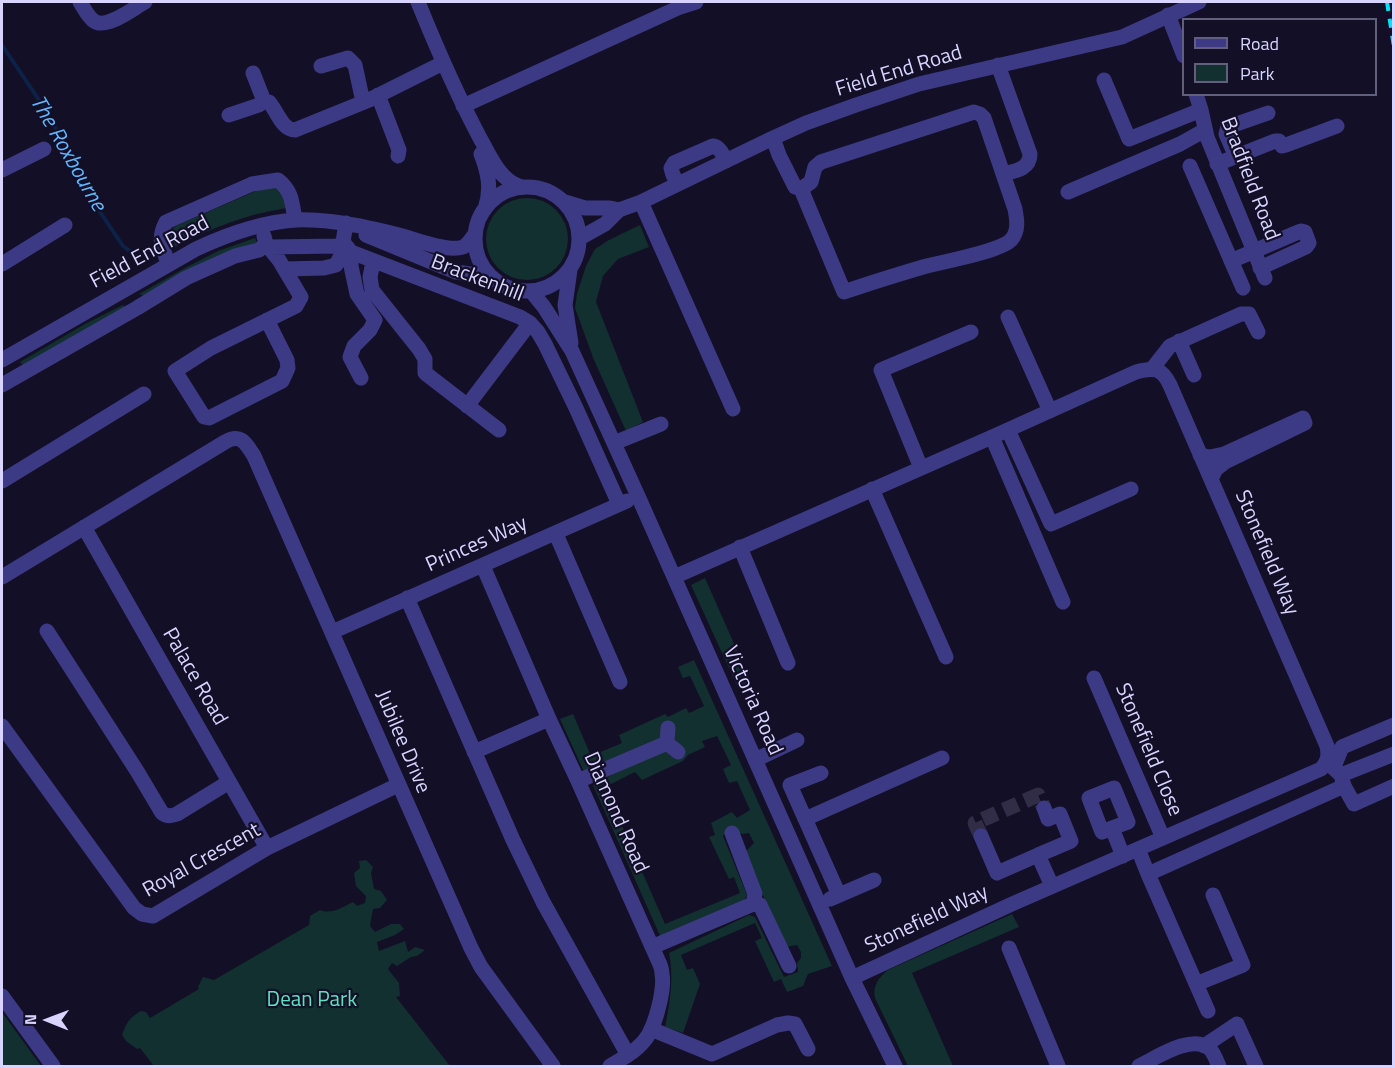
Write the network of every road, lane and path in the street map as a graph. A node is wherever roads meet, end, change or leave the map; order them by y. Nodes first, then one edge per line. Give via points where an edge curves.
1 (80, 2) edge
2 (145, 2) edge
3 (418, 2) edge
4 (696, 2) edge
5 (1200, 2) edge
6 (1168, 15) junction
7 (1182, 51) edge
8 (443, 63) junction
9 (998, 65) junction
10 (321, 66) dead end
11 (253, 73) dead end
12 (1104, 80) dead end
13 (1197, 96) edge
14 (370, 99) junction
15 (264, 101) junction
16 (463, 106) junction
17 (1201, 110) junction
18 (1268, 113) dead end
19 (229, 115) dead end
20 (1337, 126) dead end
21 (1205, 130) junction
22 (773, 138) junction
23 (44, 149) dead end
24 (398, 156) dead end
25 (1236, 157) junction
26 (1217, 164) junction
27 (1190, 166) dead end
28 (2, 170) edge
29 (1003, 174) junction
30 (522, 187) junction
31 (801, 189) junction
32 (1068, 192) dead end
33 (565, 202) junction
34 (641, 202) junction
35 (485, 208) junction
36 (619, 210) junction
37 (295, 220) junction
38 (65, 225) dead end
39 (263, 225) junction
40 (346, 225) junction
41 (475, 234) junction
42 (580, 238) junction
43 (268, 246) junction
44 (345, 249) junction
45 (1254, 251) junction
46 (373, 261) junction
47 (1231, 261) junction
48 (2, 264) edge
49 (168, 264) junction
50 (282, 265) junction
51 (570, 270) junction
52 (491, 277) junction
53 (129, 287) junction
54 (1243, 288) dead end
55 (531, 291) junction
56 (137, 308) junction
57 (1008, 317) dead end
58 (267, 320) junction
59 (530, 323) junction
60 (971, 332) dead end
61 (1258, 332) dead end
62 (1179, 341) junction
63 (572, 351) junction
64 (5, 358) edge
65 (1152, 369) junction
66 (20, 374) junction
67 (1194, 375) dead end
68 (361, 378) dead end
69 (2, 385) edge
70 (144, 394) dead end
71 (466, 406) junction
72 (733, 409) dead end
73 (1050, 411) junction
74 (661, 424) dead end
75 (499, 430) dead end
76 (1008, 430) junction
77 (992, 437) junction
78 (614, 443) junction
79 (1200, 454) junction
80 (921, 468) junction
81 (1211, 479) junction
82 (2, 481) edge
83 (872, 489) junction
84 (1131, 489) dead end
85 (638, 496) junction
86 (619, 504) junction
87 (84, 527) junction
88 (556, 534) junction
89 (740, 547) junction
90 (483, 566) junction
91 (2, 577) edge
92 (674, 577) junction
93 (407, 598) junction
94 (1063, 602) dead end
95 (47, 631) dead end
96 (332, 632) junction
97 (946, 657) dead end
98 (788, 663) dead end
99 (1094, 678) dead end
100 (620, 682) dead end
101 (549, 719) junction
102 (1394, 725) edge
103 (2, 726) edge
104 (671, 741) dead end
105 (797, 741) dead end
106 (474, 752) junction
107 (1394, 754) edge
108 (942, 758) dead end
109 (756, 760) junction
110 (821, 773) dead end
111 (1336, 773) junction
112 (578, 781) junction
113 (229, 782) junction
114 (398, 785) junction
115 (1394, 786) edge
116 (1044, 808) tunnel mouth
117 (805, 819) junction
118 (1102, 832) dead end
119 (732, 833) dead end
120 (981, 836) dead end
121 (1163, 838) junction
122 (267, 848) junction
123 (1138, 849) junction
124 (1038, 855) junction
125 (1123, 856) junction
126 (1148, 874) junction
127 (874, 880) dead end
128 (1052, 886) junction
129 (839, 895) junction
130 (1212, 895) dead end
131 (819, 903) junction
132 (753, 904) junction
133 (652, 947) junction
134 (1009, 948) dead end
135 (789, 966) dead end
136 (852, 978) junction
137 (1196, 984) junction
138 (2, 996) edge
139 (1208, 1011) dead end
140 (651, 1029) junction
141 (1204, 1046) junction
142 (808, 1049) dead end
143 (628, 1055) junction
144 (54, 1066) edge
145 (553, 1066) edge
146 (610, 1066) edge
147 (895, 1066) edge
148 (1058, 1066) edge
149 (1139, 1066) edge
150 (1219, 1066) edge
151 (1256, 1066) edge

1 - 2 street via 91,20 99,24
3 - 8 street
4 - 16 street
5 - 6 street, Field End Road
6 - 7 street
6 - 9 street, Field End Road via 1122,37
8 - 14 street
8 - 16 street
9 - 22 street, Field End Road via 887,94
9 - 29 street via 1030,154 1027,165
10 - 14 street via 348,58
11 - 15 street
12 - 17 street via 1129,139
13 - 17 street, Bradfield Road
14 - 15 street via 295,130 287,128 269,102
14 - 24 street via 399,150
15 - 19 street
16 - 30 street via 505,178
16 - 35 street via 488,176 489,198
17 - 21 street, Bradfield Road
18 - 25 street via 1228,127 1226,134
20 - 25 street via 1282,146 1275,141
21 - 26 street, Bradfield Road
21 - 32 street
22 - 31 street via 795,187
22 - 34 street, Field End Road
23 - 28 street
25 - 26 street
26 - 45 street, Bradfield Road
27 - 47 street
29 - 31 street via 984,118 974,112 821,162 815,167 811,182
29 - 31 street via 1018,222 1010,241 844,292
30 - 33 street via 539,188
30 - 35 street via 508,190
33 - 36 street, Field End Road via 585,208
33 - 42 street via 577,221
34 - 36 street, Field End Road
34 - 72 street
35 - 41 street
36 - 42 street, Field End Road via 605,224
37 - 39 street, Field End Road
37 - 40 street, Field End Road
37 - 49 street via 287,187 278,180 252,184 166,222 161,240
38 - 48 street
39 - 43 street
39 - 49 street, Field End Road via 217,239
40 - 41 street, Field End Road via 449,248 463,247
40 - 44 street
40 - 52 street, Field End Road via 456,272
41 - 52 street via 480,262
42 - 51 street
43 - 44 street
43 - 50 street
43 - 56 street via 186,278
44 - 46 street, Brackenhill
44 - 50 street
44 - 68 street via 357,294 375,320 350,357
45 - 45 street, Bradfield Road via 1263,273 1309,243 1301,231
45 - 47 street
46 - 59 street, Brackenhill
46 - 71 street via 372,290 419,349 425,373
47 - 54 street
49 - 53 street, Field End Road
50 - 58 street via 301,297 296,306
51 - 55 street via 559,281
51 - 63 street, Victoria Road via 565,305
52 - 55 street via 508,288
53 - 56 street
53 - 64 street, Field End Road
55 - 63 street, Victoria Road
56 - 66 street
57 - 73 street
58 - 58 street via 175,371 204,417 209,418 282,381 287,360
59 - 71 street
59 - 86 street, Brackenhill via 563,381
60 - 80 street via 881,370
61 - 62 street via 1249,314 1241,314
62 - 65 street via 1166,350
62 - 67 street
63 - 78 street, Victoria Road
64 - 66 street
65 - 73 street via 1136,372
65 - 79 street, Stonefield Way via 1166,376
66 - 69 street
70 - 82 street
71 - 75 street
73 - 76 street
74 - 78 street
76 - 77 street
76 - 84 street via 1050,524
77 - 80 street
77 - 94 street
78 - 85 street, Victoria Road
79 - 81 street, Stonefield Way
79 - 81 street via 1224,454 1303,418 1305,423 1225,462
80 - 83 street
81 - 111 street, Stonefield Way
83 - 89 street
83 - 97 street
85 - 86 street, Princes Way
85 - 92 street, Victoria Road
86 - 88 street, Princes Way
87 - 91 street
87 - 96 street, Jubilee Drive via 225,442 238,438 254,456
87 - 113 street, Palace Road
88 - 90 street, Princes Way
88 - 100 street
89 - 92 street
89 - 98 street
90 - 93 street, Princes Way
90 - 101 street, Diamond Road
92 - 109 street, Victoria Road
93 - 96 street, Princes Way
93 - 106 street
95 - 113 street via 162,813 177,814
96 - 114 street, Jubilee Drive
99 - 121 street, Stonefield Close
101 - 106 street
101 - 112 street, Diamond Road
102 - 111 street via 1342,747
103 - 122 street, Royal Crescent via 144,920
104 - 112 street
105 - 109 street
106 - 143 street via 543,902
107 - 111 street
108 - 117 street
109 - 131 street, Victoria Road
110 - 117 street via 790,785
111 - 115 street via 1354,804
111 - 121 street, Stonefield Way via 1322,769
111 - 126 street
112 - 133 street, Diamond Road
113 - 122 street, Palace Road
114 - 122 street, Royal Crescent
114 - 145 street, Jubilee Drive via 481,967
116 - 124 street via 1048,819 1060,814 1071,841
117 - 129 street
118 - 125 street
119 - 132 street via 755,894
120 - 124 street via 997,873
121 - 123 street, Stonefield Way
123 - 125 street, Stonefield Way
123 - 126 street
124 - 128 street
125 - 128 street, Stonefield Way
126 - 137 street
127 - 129 street
128 - 136 street, Stonefield Way
129 - 131 street
130 - 137 street via 1244,965
131 - 136 street, Victoria Road
132 - 133 street
132 - 135 street via 760,905
133 - 140 street, Diamond Road via 663,975
134 - 148 street
136 - 147 street, Victoria Road
137 - 139 street
138 - 144 street
140 - 142 street via 712,1054 788,1023 795,1024
140 - 143 street, Diamond Road
141 - 149 street via 1189,1043
141 - 150 street via 1211,1050
141 - 151 street via 1237,1024
143 - 146 street, Diamond Road

